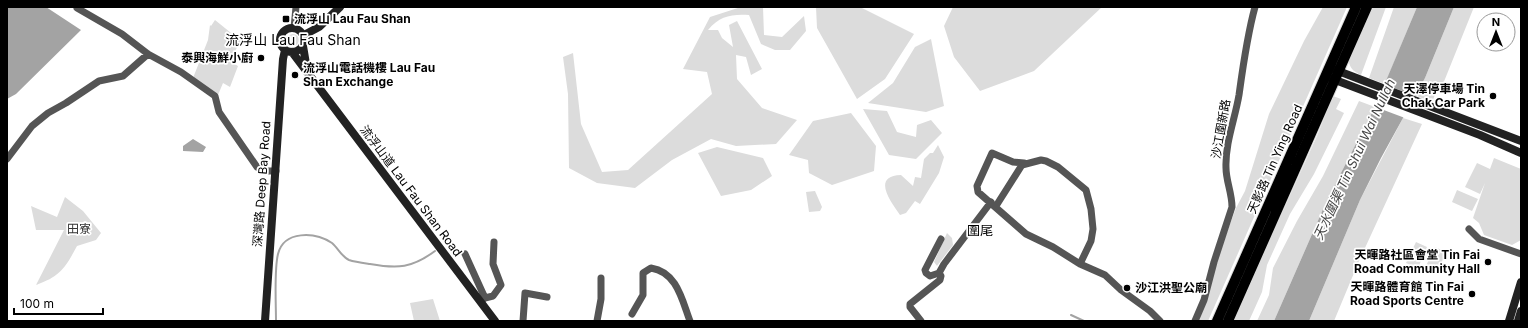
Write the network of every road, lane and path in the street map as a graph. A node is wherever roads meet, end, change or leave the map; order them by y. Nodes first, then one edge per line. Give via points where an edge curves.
1 (296, 7) edge
2 (340, 7) edge
3 (1255, 7) edge
4 (1356, 7) edge
5 (1366, 7) edge
6 (77, 8) dead end
7 (294, 28) junction
8 (304, 35) junction
9 (303, 46) junction
10 (289, 51) junction
11 (148, 54) junction
12 (308, 74) junction
13 (1332, 74) junction
14 (1521, 141) edge
15 (1521, 153) edge
16 (7, 159) edge
17 (1024, 163) junction
18 (276, 171) junction
19 (994, 204) junction
20 (1469, 229) dead end
21 (941, 239) dead end
22 (494, 242) dead end
23 (465, 254) dead end
24 (1521, 254) edge
25 (1080, 264) junction
26 (940, 273) junction
27 (601, 278) dead end
28 (1521, 282) edge
29 (547, 297) dead end
30 (482, 300) junction
31 (1521, 311) edge
32 (632, 314) dead end
33 (265, 321) edge
34 (495, 321) edge
35 (523, 321) edge
36 (597, 321) edge
37 (690, 321) edge
38 (922, 321) edge
39 (1160, 321) edge
40 (1195, 321) edge
41 (1217, 321) edge
42 (1228, 321) edge
43 (1509, 321) edge
44 (1518, 321) edge

1 - 7 street
2 - 8 street via 319,28
3 - 40 street, 沙江圍新路 via 1227,150 1226,168 1232,207 1204,300
4 - 13 main road, 天影路 Tin Ying Road
5 - 13 main road, 天影路 Tin Ying Road
6 - 11 street via 122,34
7 - 8 street
7 - 10 street via 286,29 281,36 281,44
8 - 9 street
9 - 10 street via 296,52
9 - 12 street, 流浮山道 Lau Fau Shan Road
10 - 12 street, 流浮山道 Lau Fau Shan Road
10 - 18 street, 深灣路 Deep Bay Road via 283,60
11 - 16 street via 123,76 99,81 48,113 32,126
11 - 18 street via 181,72 215,96 219,112 257,167 265,171
12 - 30 street, 流浮山道 Lau Fau Shan Road
13 - 14 street via 1359,79
13 - 15 street via 1354,87
13 - 41 main road, 天影路 Tin Ying Road
13 - 42 main road, 天影路 Tin Ying Road
17 - 19 street
17 - 19 street via 1013,162 992,153 977,186 978,192
17 - 25 street via 1046,161 1058,167 1086,190 1094,229 1092,241
18 - 33 street, 深灣路 Deep Bay Road
19 - 25 street via 1026,234
19 - 26 street via 944,264
20 - 24 street via 1479,239
21 - 26 street via 925,270 930,276
22 - 30 street via 493,264 501,285 493,296
23 - 30 street
25 - 39 street via 1105,274
26 - 38 street via 940,280 910,305
27 - 36 street
28 - 43 street
29 - 35 street via 522,291
30 - 34 street, 流浮山道 Lau Fau Shan Road
31 - 44 street
32 - 37 street via 643,295 643,273 651,268 661,271 676,284

